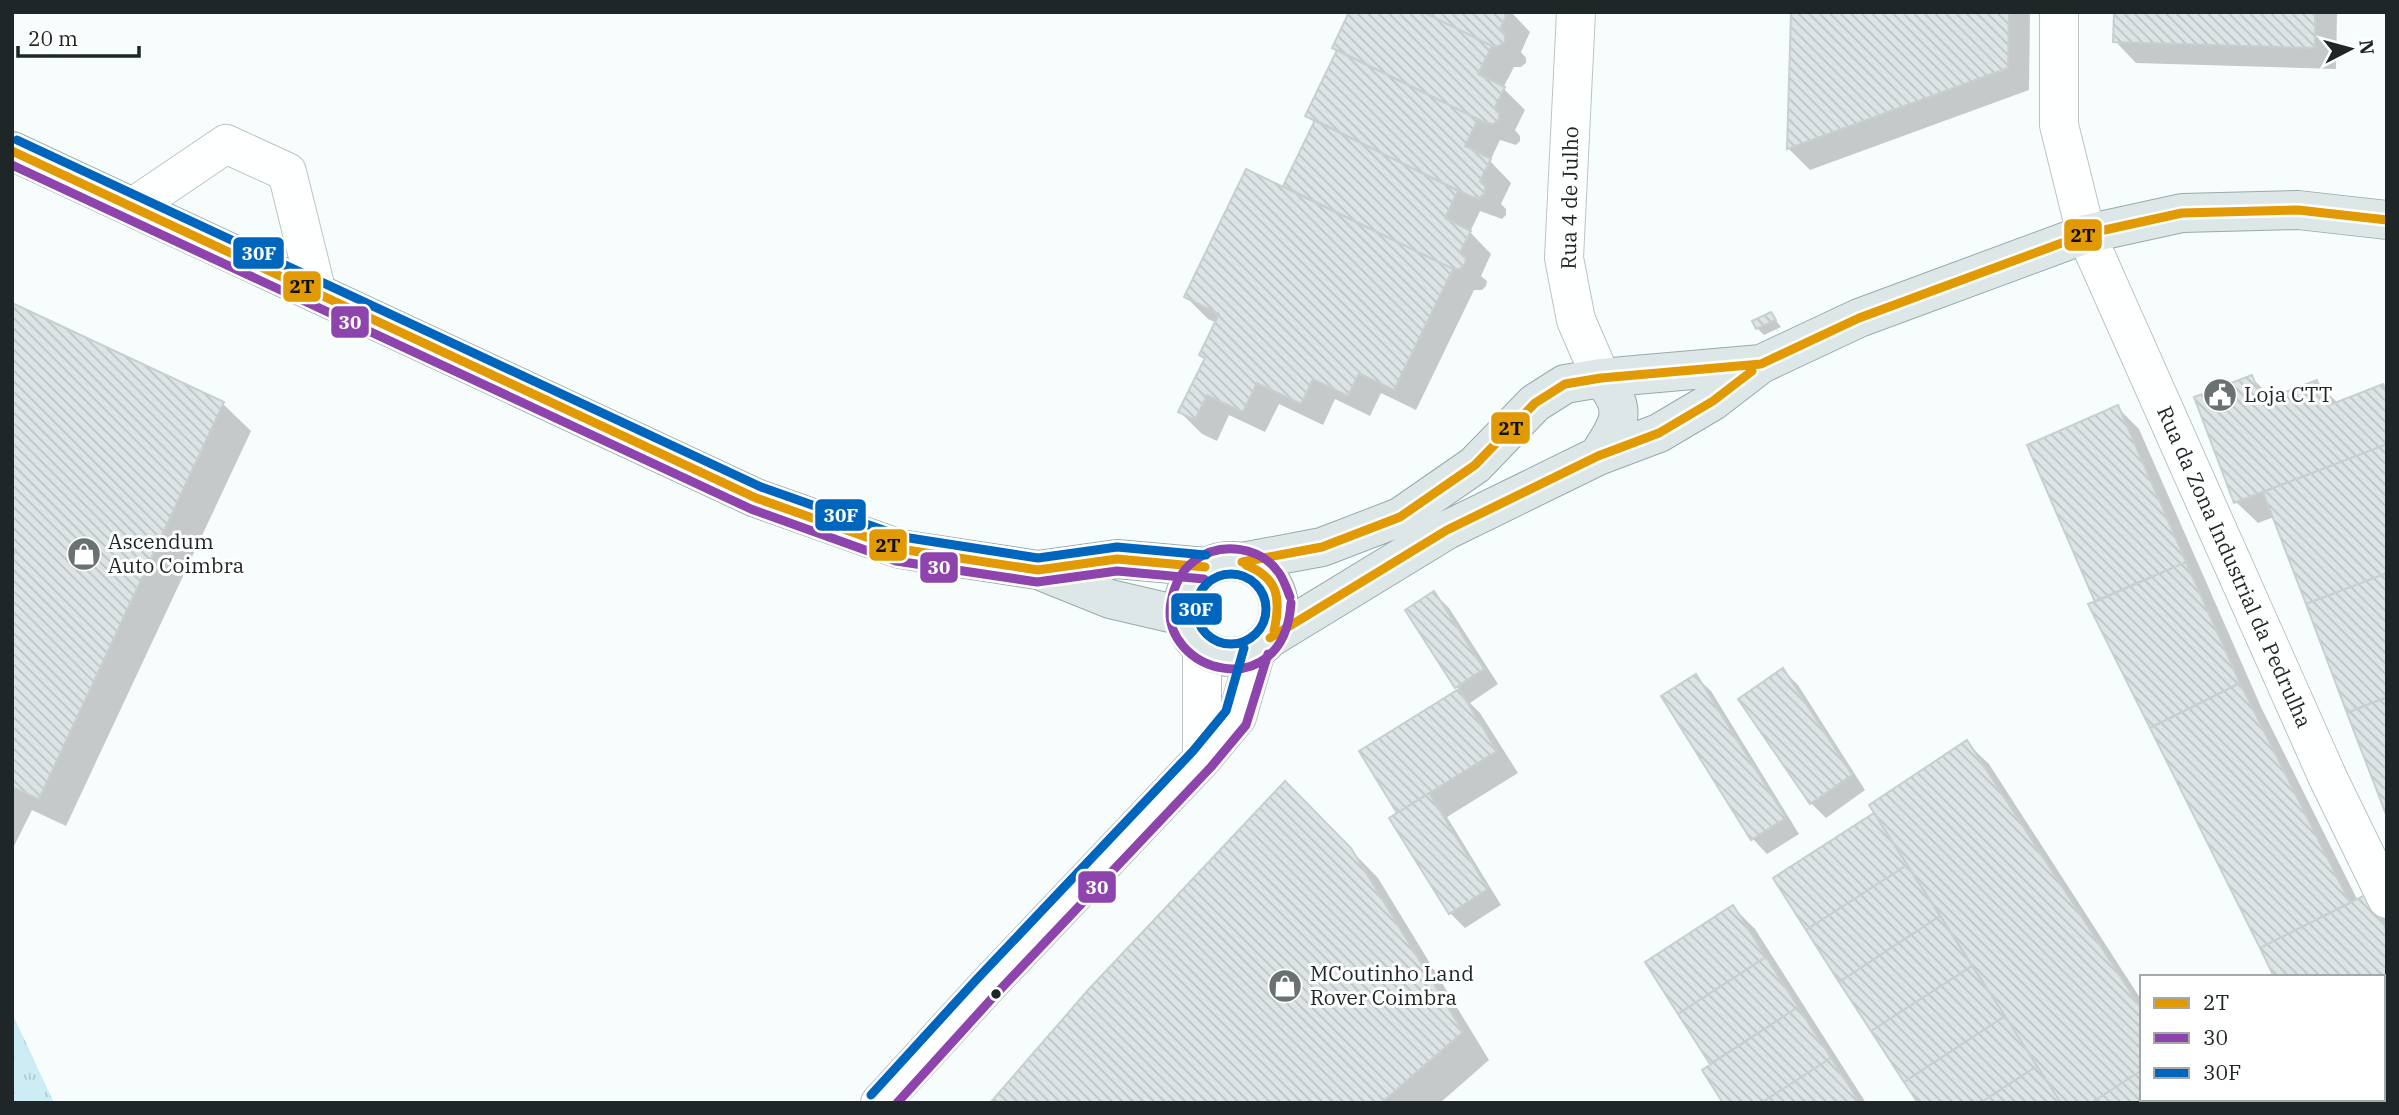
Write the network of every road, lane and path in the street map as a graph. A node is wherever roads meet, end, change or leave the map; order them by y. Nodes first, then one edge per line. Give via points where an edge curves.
1 (1576, 12) edge
2 (2059, 12) edge
3 (12, 150) edge
4 (133, 207) junction
5 (2387, 219) edge
6 (2086, 234) junction
7 (317, 293) junction
8 (1761, 364) junction
9 (1601, 378) junction
10 (1598, 456) junction
11 (1242, 562) junction
12 (1205, 567) junction
13 (1038, 570) junction
14 (1183, 616) junction
15 (1263, 644) junction
16 (1202, 648) junction
17 (1202, 759) junction
18 (2387, 899) edge
19 (880, 1103) edge

1 - 9 street, Rua 4 de Julho via 1564,258 1576,320
2 - 6 street, Rua da Zona Industrial da Pedrulha via 2059,125
3 - 4 main road
4 - 7 main road
4 - 7 street via 226,144 253,155 288,172
5 - 6 main road via 2298,210 2182,213
6 - 8 main road via 1859,318
6 - 18 street, Rua da Zona Industrial da Pedrulha via 2328,778
7 - 13 main road via 756,498 900,548
8 - 9 main road
8 - 10 main road via 1713,401 1659,433
9 - 10 main road via 1619,407 1618,425
9 - 11 main road via 1565,384 1535,403 1475,465 1400,517 1322,547
10 - 15 main road via 1447,530
11 - 12 main road via 1223,561
11 - 15 main road via 1259,570 1272,584 1279,602 1278,621
12 - 13 main road via 1117,559
12 - 14 main road via 1184,597
13 - 14 main road via 1110,599
14 - 16 main road
15 - 16 main road via 1238,657 1219,656
15 - 17 street via 1237,717
16 - 17 street
17 - 19 street

